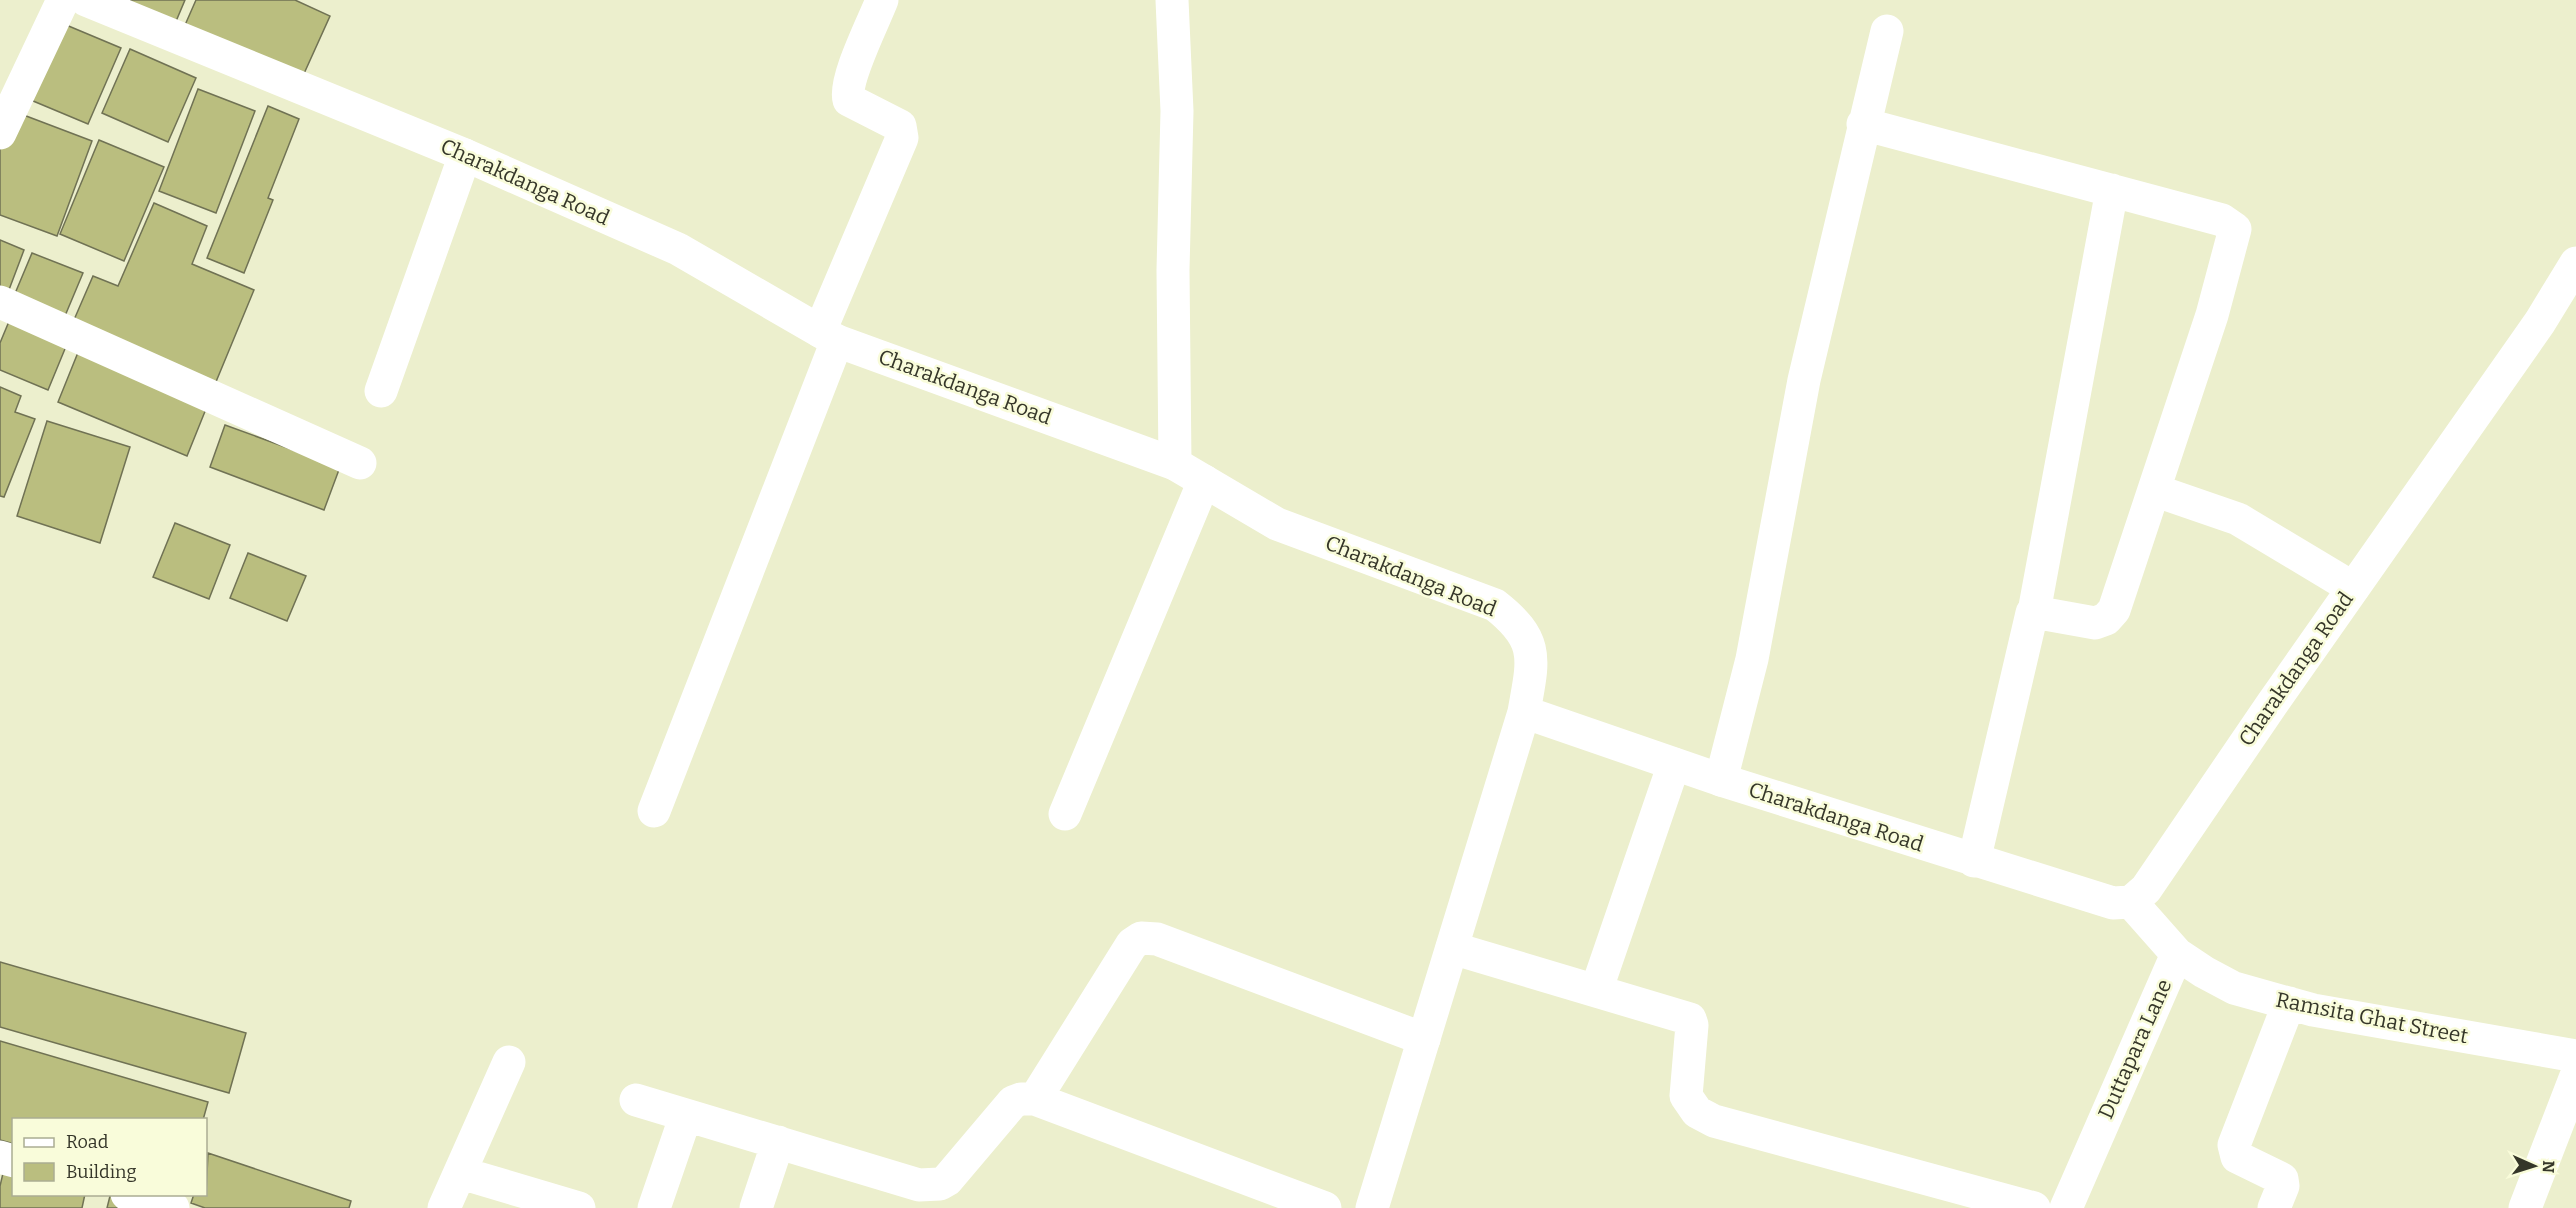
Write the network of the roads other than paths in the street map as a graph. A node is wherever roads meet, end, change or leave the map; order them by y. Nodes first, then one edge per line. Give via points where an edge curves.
1 (63, 0) edge
2 (86, 0) edge
3 (882, 0) edge
4 (1172, 0) edge
5 (1887, 31) dead end
6 (1863, 124) junction
7 (0, 133) edge
8 (465, 155) junction
9 (2112, 190) junction
10 (2576, 263) edge
11 (0, 302) edge
12 (829, 336) junction
13 (381, 391) dead end
14 (360, 463) dead end
15 (1175, 464) junction
16 (1204, 481) junction
17 (2154, 490) junction
18 (2353, 588) junction
19 (2034, 612) junction
20 (1524, 712) junction
21 (1674, 764) junction
22 (1721, 780) junction
23 (654, 811) dead end
24 (1065, 814) dead end
25 (1974, 861) junction
26 (2131, 902) junction
27 (1452, 948) junction
28 (2177, 954) junction
29 (1596, 991) junction
30 (2289, 1003) junction
31 (1424, 1039) junction
32 (2576, 1056) edge
33 (509, 1062) dead end
34 (2576, 1076) edge
35 (1035, 1099) junction
36 (636, 1100) dead end
37 (686, 1115) junction
38 (778, 1142) junction
39 (461, 1173) junction
40 (133, 1196) edge
41 (936, 1196) edge
42 (172, 1208) edge
43 (444, 1208) edge
44 (579, 1208) edge
45 (654, 1208) edge
46 (756, 1208) edge
47 (1325, 1208) edge
48 (1372, 1208) edge
49 (2034, 1208) edge
50 (2066, 1208) edge
51 (2274, 1208) edge
52 (2525, 1208) edge

1 - 7 street
2 - 8 street, Charakdanga Road
3 - 12 street via 850,80 848,95 849,100 900,126 902,138
4 - 15 street via 1177,111 1173,270
5 - 6 street
6 - 9 street
6 - 22 street via 1804,380 1752,659
8 - 12 street, Charakdanga Road via 678,249
8 - 13 street
9 - 17 street via 2222,220 2235,229 2212,315
9 - 19 street
10 - 18 street, Charakdanga Road via 2540,322
11 - 14 street
12 - 15 street, Charakdanga Road
12 - 23 street
15 - 16 street, Charakdanga Road
16 - 20 street, Charakdanga Road via 1277,524 1495,605 1525,634 1532,662
16 - 24 street
17 - 18 street via 2238,519
17 - 19 street via 2111,614 2096,624
18 - 26 street, Charakdanga Road via 2146,889
19 - 25 street
20 - 21 street, Charakdanga Road
20 - 27 street
21 - 22 street, Charakdanga Road
21 - 29 street
22 - 25 street, Charakdanga Road
25 - 26 street, Charakdanga Road via 2113,903
26 - 28 street, Duttapara Lane
27 - 29 street
27 - 31 street
28 - 30 street, Ramsita Ghat Street via 2234,988
28 - 50 street, Duttapara Lane
29 - 49 street via 1690,1019 1685,1088 1697,1112 1714,1121
30 - 32 street, Ramsita Ghat Street
30 - 51 street via 2234,1145 2237,1157 2282,1179
31 - 35 street via 1157,939 1141,938 1132,944
31 - 48 street
33 - 39 street
34 - 52 street
35 - 41 street via 1013,1102
35 - 47 street
36 - 37 street
37 - 38 street
37 - 45 street
38 - 41 street via 919,1185
38 - 46 street
39 - 43 street
39 - 44 street
40 - 42 street

